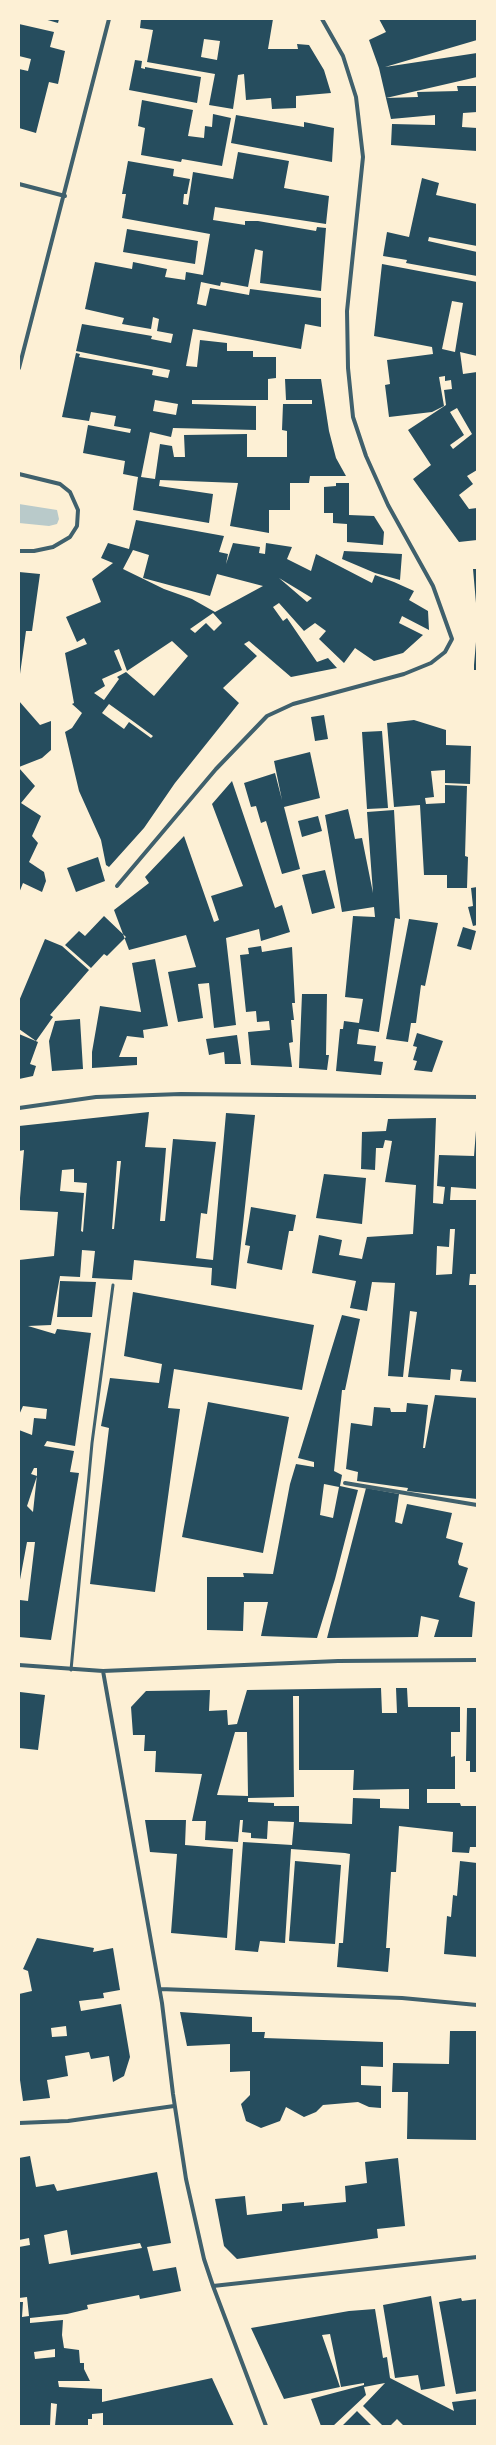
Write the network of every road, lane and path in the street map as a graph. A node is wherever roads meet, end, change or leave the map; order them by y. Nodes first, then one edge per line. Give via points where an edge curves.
1 (108, 19) edge
2 (322, 19) edge
3 (19, 184) edge
4 (65, 196) junction
5 (19, 368) edge
6 (19, 474) edge
7 (19, 551) edge
8 (117, 886) dead end
9 (477, 1096) edge
10 (19, 1108) edge
11 (113, 1285) dead end
12 (345, 1483) dead end
13 (477, 1505) edge
14 (477, 1660) edge
15 (19, 1665) edge
16 (71, 1670) junction
17 (103, 1671) junction
18 (160, 1989) junction
19 (477, 2005) edge
20 (174, 2106) junction
21 (19, 2123) edge
22 (477, 2257) edge
23 (213, 2286) junction
24 (266, 2426) edge

1 - 4 street
2 - 8 street via 343,56 356,97 363,157 348,311 348,368 353,417 366,456 388,505 434,586 452,639 445,652 431,663 398,676 293,704 267,716 216,769
3 - 4 street
4 - 5 street
6 - 7 street via 60,484 70,492 78,510 77,526 70,537 53,547
9 - 10 street via 181,1094 96,1097
11 - 16 lane via 91,1450
12 - 13 street
14 - 17 street via 323,1661
15 - 16 street
16 - 17 street
17 - 18 street
18 - 19 street via 402,1998
18 - 20 street
20 - 21 street via 68,2121
20 - 23 street via 186,2178 204,2259
22 - 23 street
23 - 24 street

